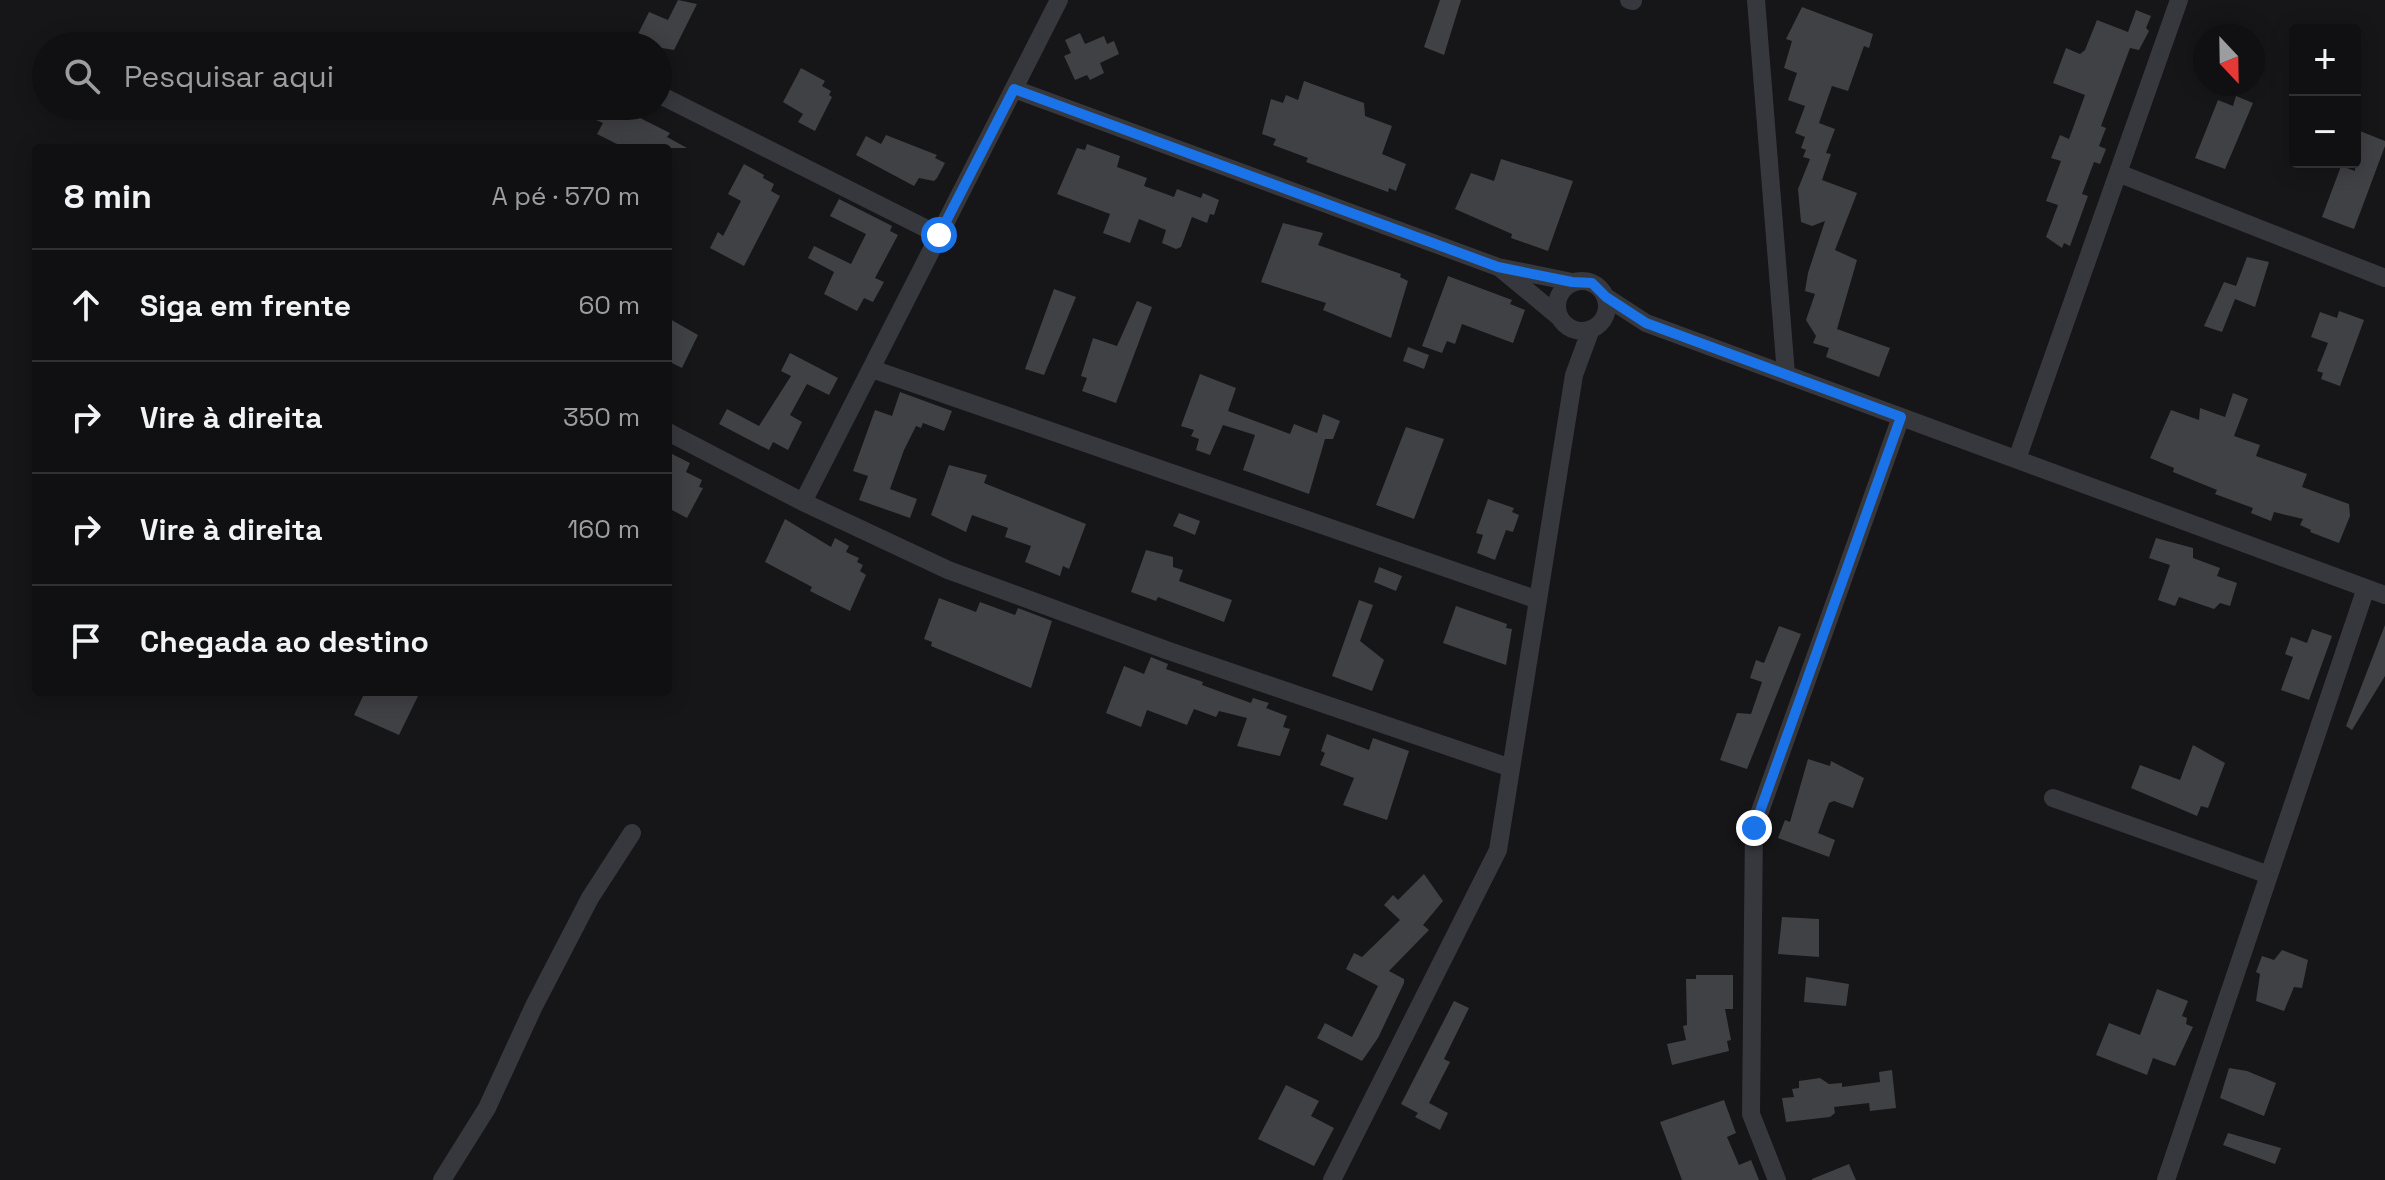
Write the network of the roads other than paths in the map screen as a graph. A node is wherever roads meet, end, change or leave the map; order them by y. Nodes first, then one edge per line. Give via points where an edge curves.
1 (1059, 0) edge
2 (1756, 0) edge
3 (2179, 0) edge
4 (1014, 89) junction
5 (672, 101) edge
6 (2118, 173) junction
7 (939, 235) junction
8 (1498, 267) junction
9 (2385, 278) edge
10 (1572, 282) junction
11 (1606, 297) junction
12 (1563, 321) junction
13 (1646, 323) junction
14 (1597, 325) junction
15 (872, 369) junction
16 (1786, 374) junction
17 (1574, 375) junction
18 (1901, 417) junction
19 (672, 434) edge
20 (2017, 459) junction
21 (803, 502) junction
22 (2366, 588) junction
23 (2385, 595) edge
24 (1538, 600) junction
25 (1511, 768) junction
26 (2053, 798) dead end
27 (632, 833) dead end
28 (2269, 875) junction
29 (442, 1180) edge
30 (1332, 1180) edge
31 (1777, 1180) edge
32 (2166, 1180) edge

1 - 4 street
2 - 16 street
3 - 6 street
4 - 7 street
4 - 8 street
5 - 7 street
6 - 9 street
6 - 20 street
7 - 15 street
8 - 10 street
8 - 12 street
10 - 11 street via 1592,283
10 - 12 street via 1559,296
11 - 13 street
11 - 14 street via 1607,312
12 - 14 street via 1583,331
12 - 17 street
13 - 14 street
13 - 16 street
14 - 17 street
15 - 21 street
15 - 24 street
16 - 18 street
17 - 24 street
18 - 20 street
18 - 31 street via 1754,828 1751,1114
19 - 21 street
20 - 22 street
21 - 25 street via 948,570
22 - 23 street
22 - 28 street
24 - 25 street
25 - 30 street via 1498,850
26 - 28 street
27 - 29 street via 590,898 487,1108
28 - 32 street

